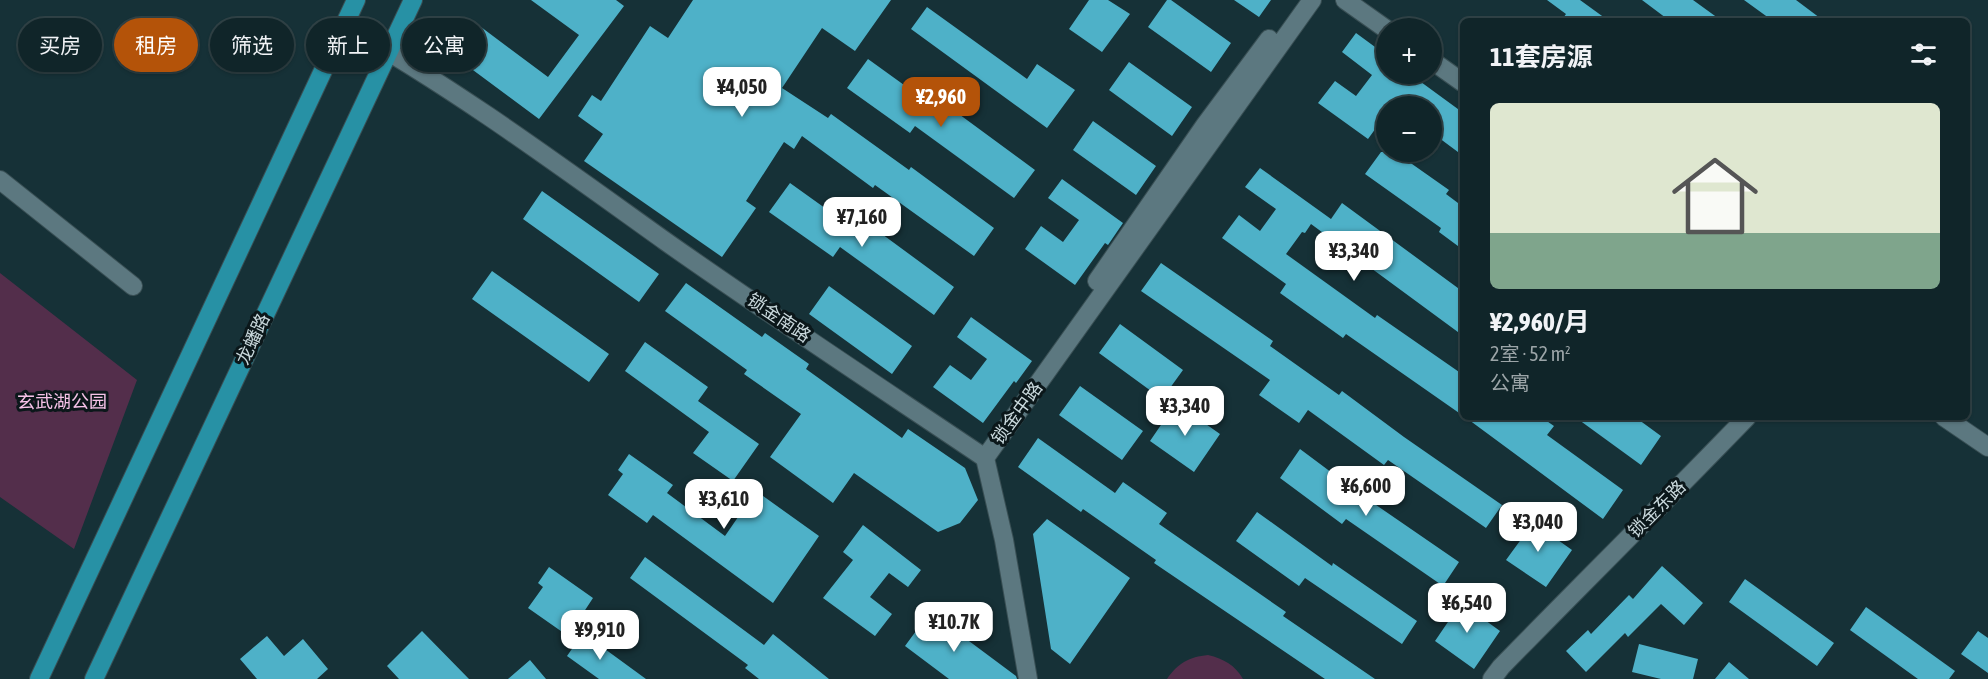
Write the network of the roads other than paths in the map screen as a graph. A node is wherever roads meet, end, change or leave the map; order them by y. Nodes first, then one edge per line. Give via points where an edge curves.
1 (356, 0) edge
2 (413, 0) edge
3 (1298, 0) edge
4 (1312, 0) edge
5 (1345, 0) edge
6 (348, 18) edge
7 (1376, 22) edge
8 (390, 47) edge
9 (390, 52) edge
10 (1442, 68) edge
11 (323, 72) edge
12 (378, 72) edge
13 (1460, 81) edge
14 (0, 180) edge
15 (133, 285) dead end
16 (1744, 420) edge
17 (1948, 420) edge
18 (1988, 447) edge
19 (985, 458) junction
20 (39, 679) edge
21 (94, 679) edge
22 (1028, 679) edge
23 (1492, 679) edge

1 - 6 main road
2 - 8 main road, 龙蟠路
3 - 19 street, 锁金中路 via 1205,125 981,448
4 - 19 street, 锁金中路
5 - 7 street
9 - 19 street, 锁金南路
10 - 13 street
11 - 20 main road
12 - 21 main road, 龙蟠路
14 - 15 street
16 - 23 street, 锁金东路
17 - 18 street
19 - 22 street

